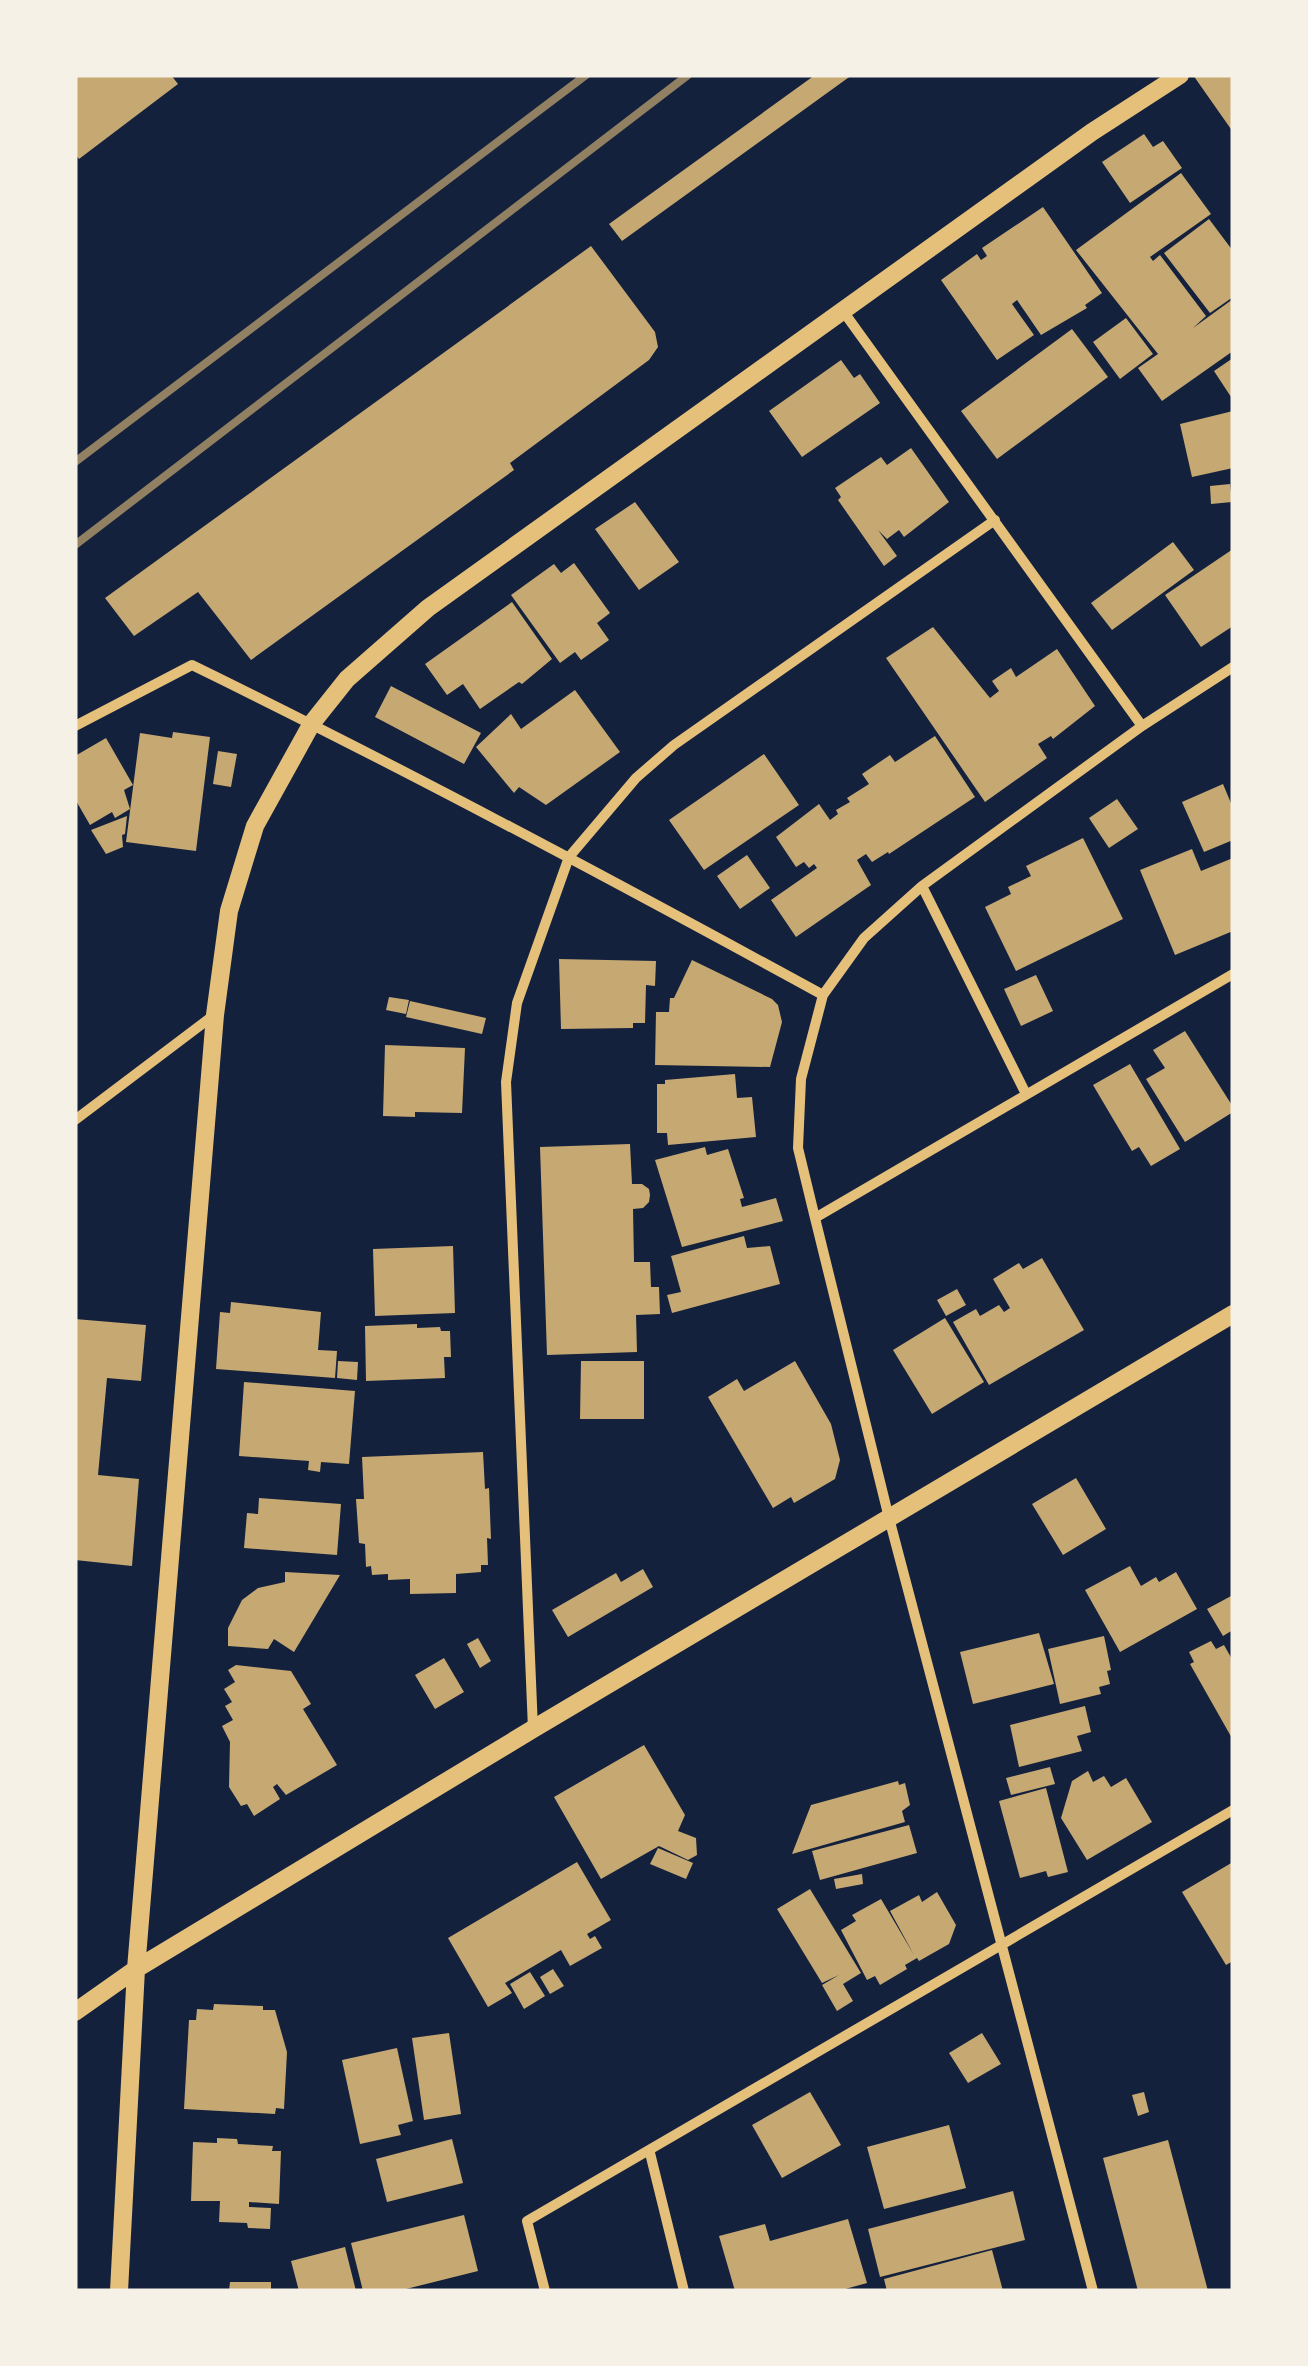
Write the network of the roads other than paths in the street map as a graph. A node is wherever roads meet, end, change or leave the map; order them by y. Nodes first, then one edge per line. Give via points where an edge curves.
1 (1180, 75) edge
2 (843, 311) junction
3 (995, 520) junction
4 (1233, 667) edge
5 (312, 723) junction
6 (75, 726) edge
7 (1142, 726) junction
8 (569, 857) junction
9 (922, 886) junction
10 (1233, 974) edge
11 (823, 994) junction
12 (215, 1015) junction
13 (1026, 1094) junction
14 (75, 1120) edge
15 (814, 1218) junction
16 (1233, 1314) edge
17 (890, 1518) junction
18 (533, 1729) junction
19 (1233, 1810) edge
20 (1004, 1943) junction
21 (136, 1969) junction
22 (75, 2012) edge
23 (650, 2153) junction
24 (119, 2291) edge
25 (545, 2291) edge
26 (684, 2291) edge
27 (1093, 2291) edge

1 - 2 street
2 - 3 street
2 - 5 street via 428,608 347,679
3 - 7 street
3 - 8 street via 674,745 636,778
4 - 7 street
5 - 6 street via 192,665
5 - 8 street
5 - 12 street via 255,826 229,912
7 - 9 street
8 - 11 street
8 - 18 street via 517,1004 506,1082
9 - 11 street via 864,938
9 - 13 street
10 - 13 street
11 - 15 street via 802,1079 798,1148
12 - 14 street
12 - 21 street
13 - 15 street
15 - 17 street
16 - 17 street
17 - 18 street
17 - 20 street
18 - 21 street
19 - 20 street
20 - 23 street
20 - 27 street
21 - 22 street
21 - 24 street
23 - 25 street via 528,2221
23 - 26 street

